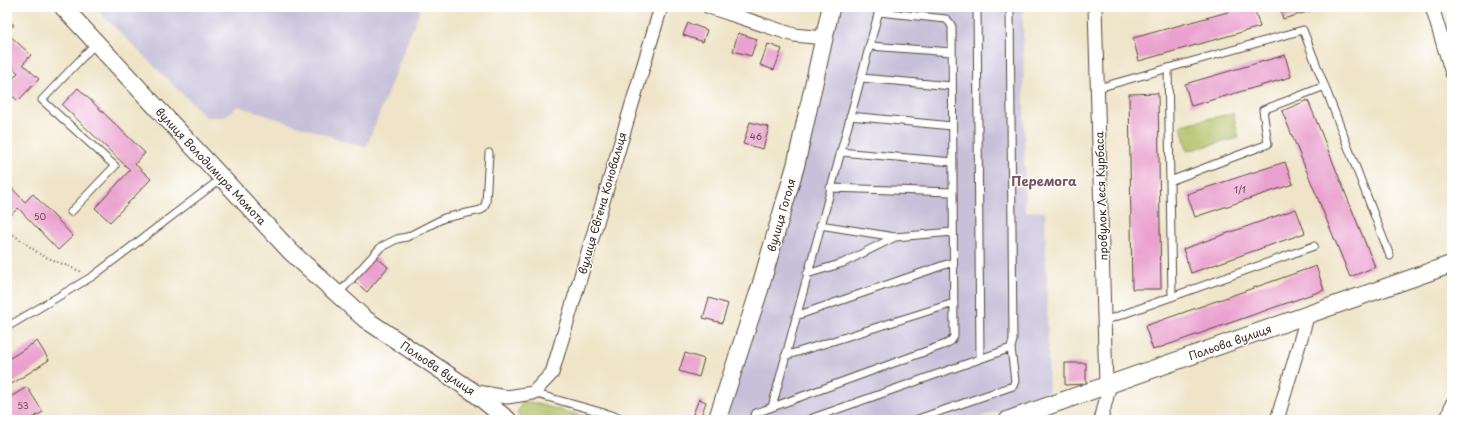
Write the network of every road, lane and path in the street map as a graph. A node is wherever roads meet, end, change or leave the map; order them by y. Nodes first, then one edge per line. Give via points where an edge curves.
1 (63, 7) edge
2 (660, 7) edge
3 (709, 7) edge
4 (831, 7) edge
5 (977, 7) edge
6 (1010, 7) edge
7 (1095, 7) edge
8 (1432, 7) edge
9 (879, 10) edge
10 (824, 38) junction
11 (96, 42) junction
12 (869, 46) junction
13 (952, 52) junction
14 (1168, 68) junction
15 (1452, 73) edge
16 (861, 78) junction
17 (952, 86) junction
18 (1325, 86) junction
19 (1098, 88) junction
20 (850, 116) junction
21 (952, 126) junction
22 (840, 152) junction
23 (489, 153) dead end
24 (953, 162) junction
25 (222, 178) junction
26 (1170, 181) junction
27 (830, 188) junction
28 (953, 192) junction
29 (71, 212) dead end
30 (820, 225) junction
31 (7, 230) edge
32 (953, 232) junction
33 (895, 237) junction
34 (1314, 246) dead end
35 (1390, 256) dead end
36 (953, 262) junction
37 (1452, 264) edge
38 (807, 274) junction
39 (93, 276) junction
40 (338, 294) junction
41 (1172, 297) junction
42 (954, 303) junction
43 (1308, 314) junction
44 (796, 316) junction
45 (365, 319) joint
46 (1104, 321) junction
47 (7, 327) edge
48 (1011, 348) junction
49 (785, 356) junction
50 (980, 358) junction
51 (1108, 384) junction
52 (472, 390) junction
53 (533, 393) junction
54 (1452, 404) edge
55 (772, 407) junction
56 (508, 420) edge
57 (629, 420) edge
58 (717, 420) edge
59 (752, 420) edge
60 (806, 420) edge
61 (915, 420) edge
62 (1008, 420) edge
63 (1101, 420) edge
64 (1277, 420) edge
65 (1447, 420) edge

1 - 11 street, вулиця Володимира Момота
2 - 53 street, вулиця Євгена Коновальця via 552,373
3 - 10 street via 794,35
4 - 10 street, вулиця Гоголя
5 - 50 lane
6 - 48 lane via 1013,340
7 - 19 street, провулок Леся Курбаса
8 - 15 street
9 - 12 lane
9 - 13 lane via 946,20 952,27
10 - 58 street, вулиця Гоголя via 796,164 760,288
11 - 25 street, вулиця Володимира Момота
11 - 29 lane via 42,100 115,166
12 - 13 lane
12 - 16 lane
13 - 17 lane
14 - 18 lane via 1303,30
14 - 19 lane
14 - 26 lane
16 - 17 lane
16 - 20 lane
17 - 21 lane
18 - 26 lane via 1263,110 1268,144
18 - 35 lane
19 - 46 street, провулок Леся Курбаса
20 - 21 lane
20 - 22 lane
21 - 24 lane
22 - 24 lane
22 - 27 lane
23 - 40 lane via 486,202 481,210 444,218 381,247
24 - 28 lane
25 - 39 lane
25 - 40 street, вулиця Володимира Момота via 291,252
26 - 41 lane
27 - 28 lane
27 - 30 lane
28 - 32 lane
30 - 33 lane
30 - 38 lane
31 - 39 path via 41,255
32 - 33 lane
32 - 36 lane
33 - 38 lane via 843,263
34 - 41 lane
36 - 42 lane
36 - 44 lane
37 - 43 street, Польова вулиця
38 - 44 lane
39 - 47 lane
40 - 45 street, вулиця Володимира Момота
41 - 46 lane
42 - 49 lane
42 - 55 lane via 954,336 951,341
43 - 51 street, Польова вулиця
43 - 64 street
44 - 49 lane
45 - 52 street, Польова вулиця
46 - 51 street, провулок Леся Курбаса
48 - 50 lane
48 - 61 lane via 1015,381 1013,386
49 - 55 lane
50 - 60 lane
51 - 62 street, Польова вулиця
51 - 63 street, провулок Леся Курбаса
52 - 53 street via 507,397
52 - 56 street, Польова вулиця
53 - 57 lane
54 - 65 street
55 - 59 lane via 756,413

